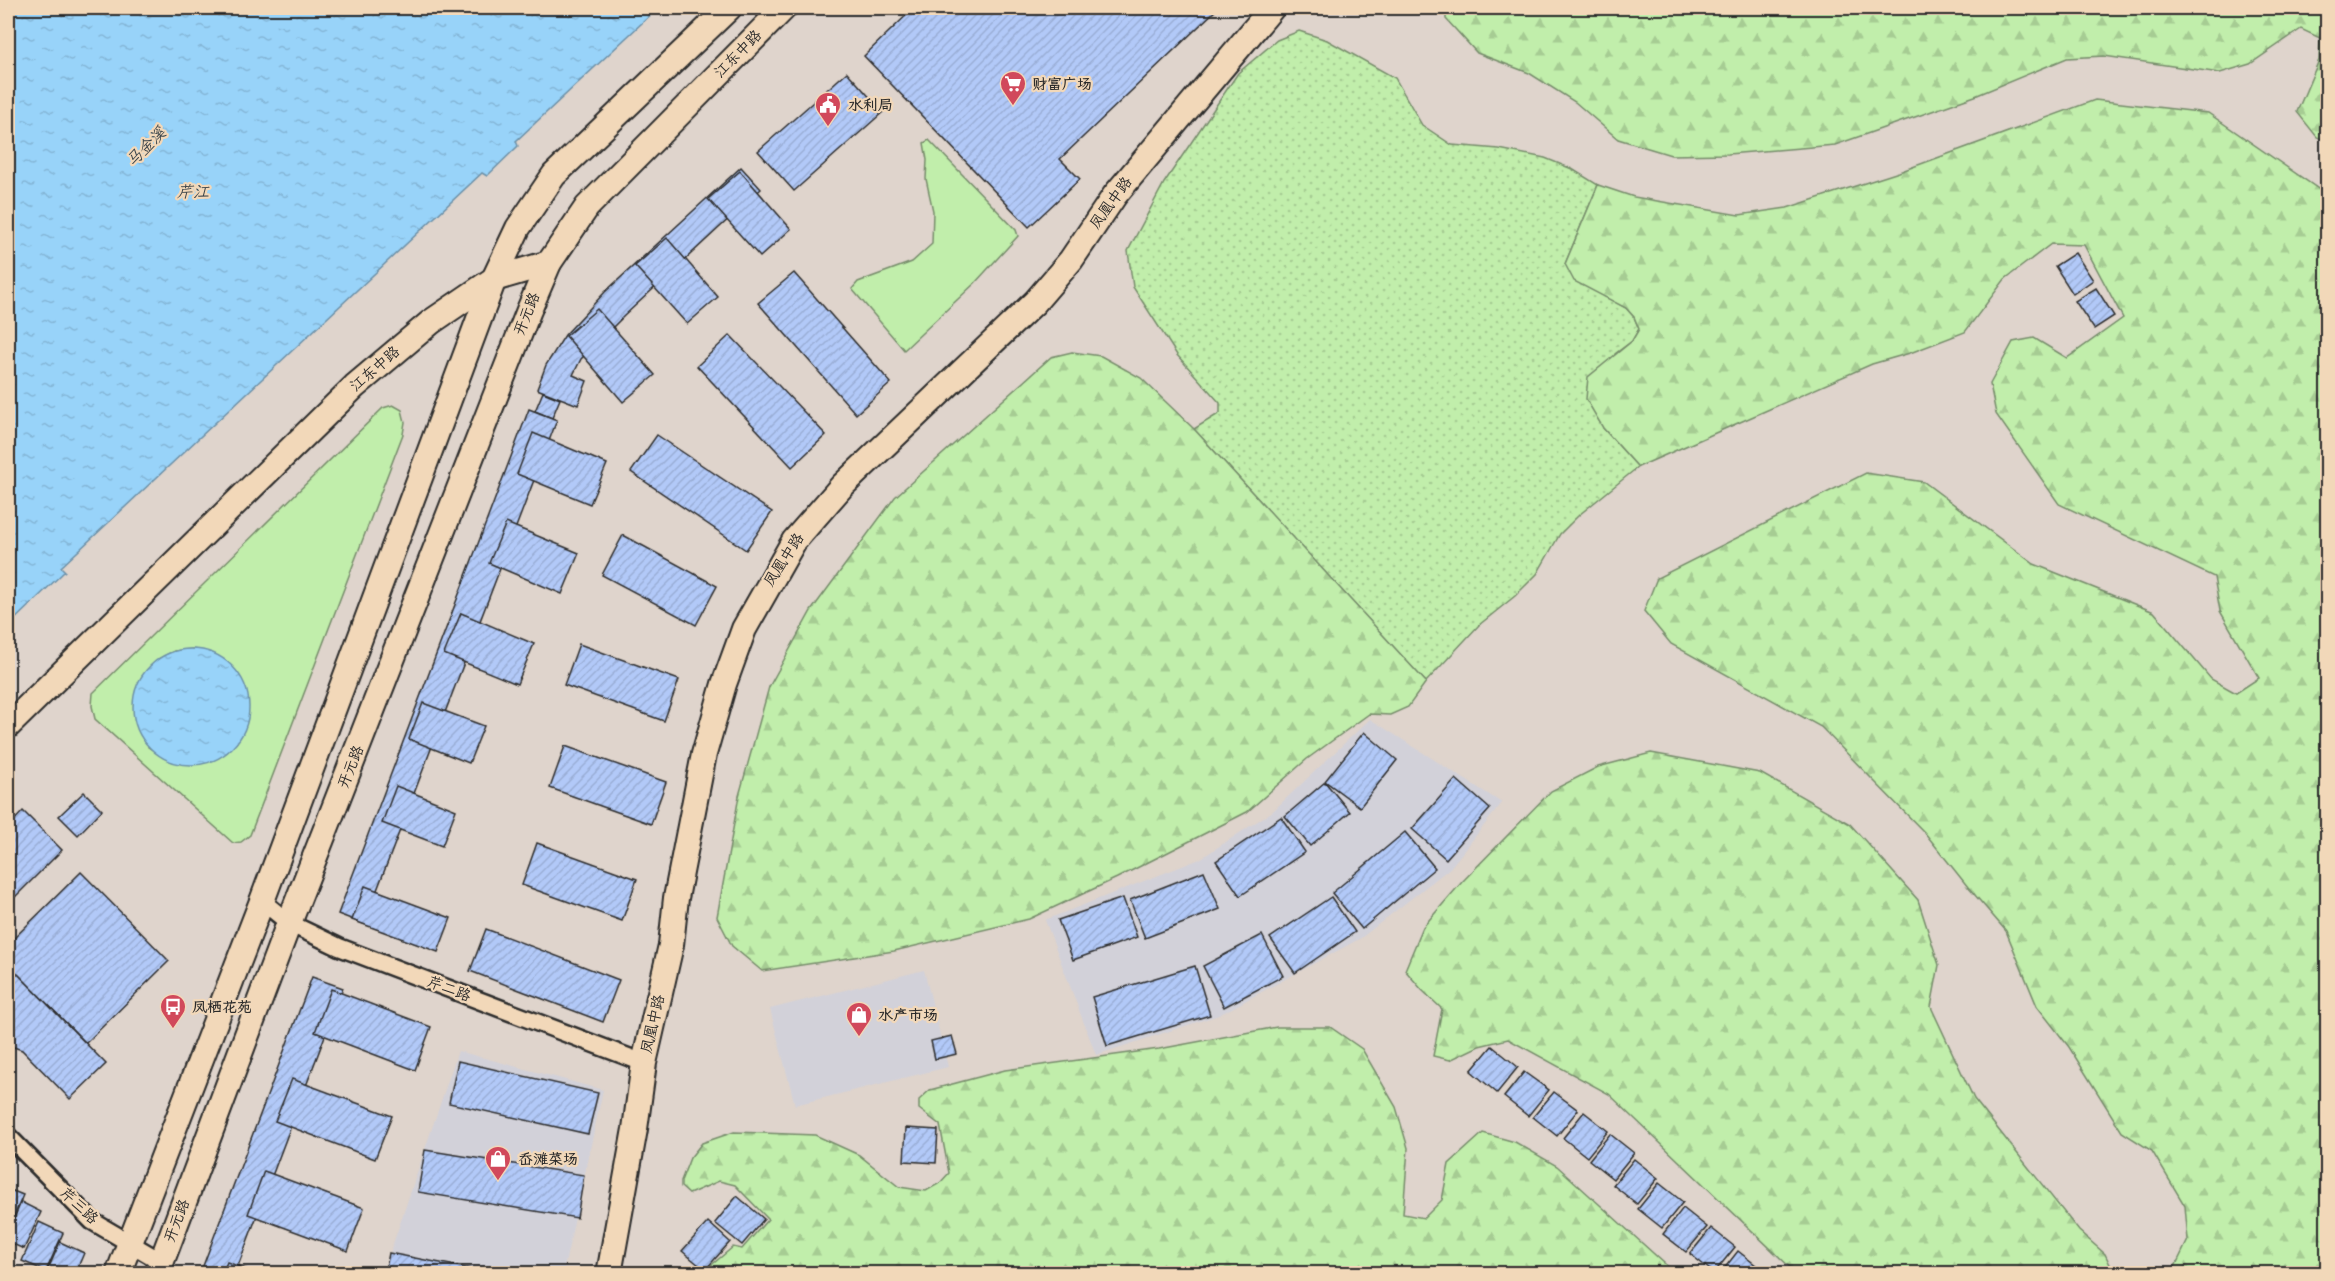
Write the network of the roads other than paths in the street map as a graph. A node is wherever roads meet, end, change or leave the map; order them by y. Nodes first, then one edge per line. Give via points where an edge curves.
1 (729, 8) edge
2 (784, 8) edge
3 (1272, 8) edge
4 (549, 263) junction
5 (494, 279) junction
6 (8, 726) edge
7 (262, 901) junction
8 (289, 923) junction
9 (644, 1063) junction
10 (8, 1136) edge
11 (130, 1242) junction
12 (160, 1268) edge
13 (118, 1274) edge
14 (609, 1274) edge

1 - 5 main road via 554,175 518,228
2 - 4 main road, 江东中路 via 587,207
3 - 9 main road, 凤凰中路 via 1115,195 1071,260 1035,302 879,451 799,557 769,606 733,695 714,763 688,904 671,945
4 - 5 main road
4 - 8 main road, 开元路
5 - 6 main road, 江东中路 via 431,322 355,386
5 - 7 main road
7 - 8 street, 芹二路
7 - 11 main road
8 - 9 street, 芹二路 via 339,947
8 - 12 main road, 开元路
9 - 14 main road, 凤凰中路
10 - 11 street, 芹三路 via 92,1221
11 - 12 street, 芹三路
11 - 13 main road

